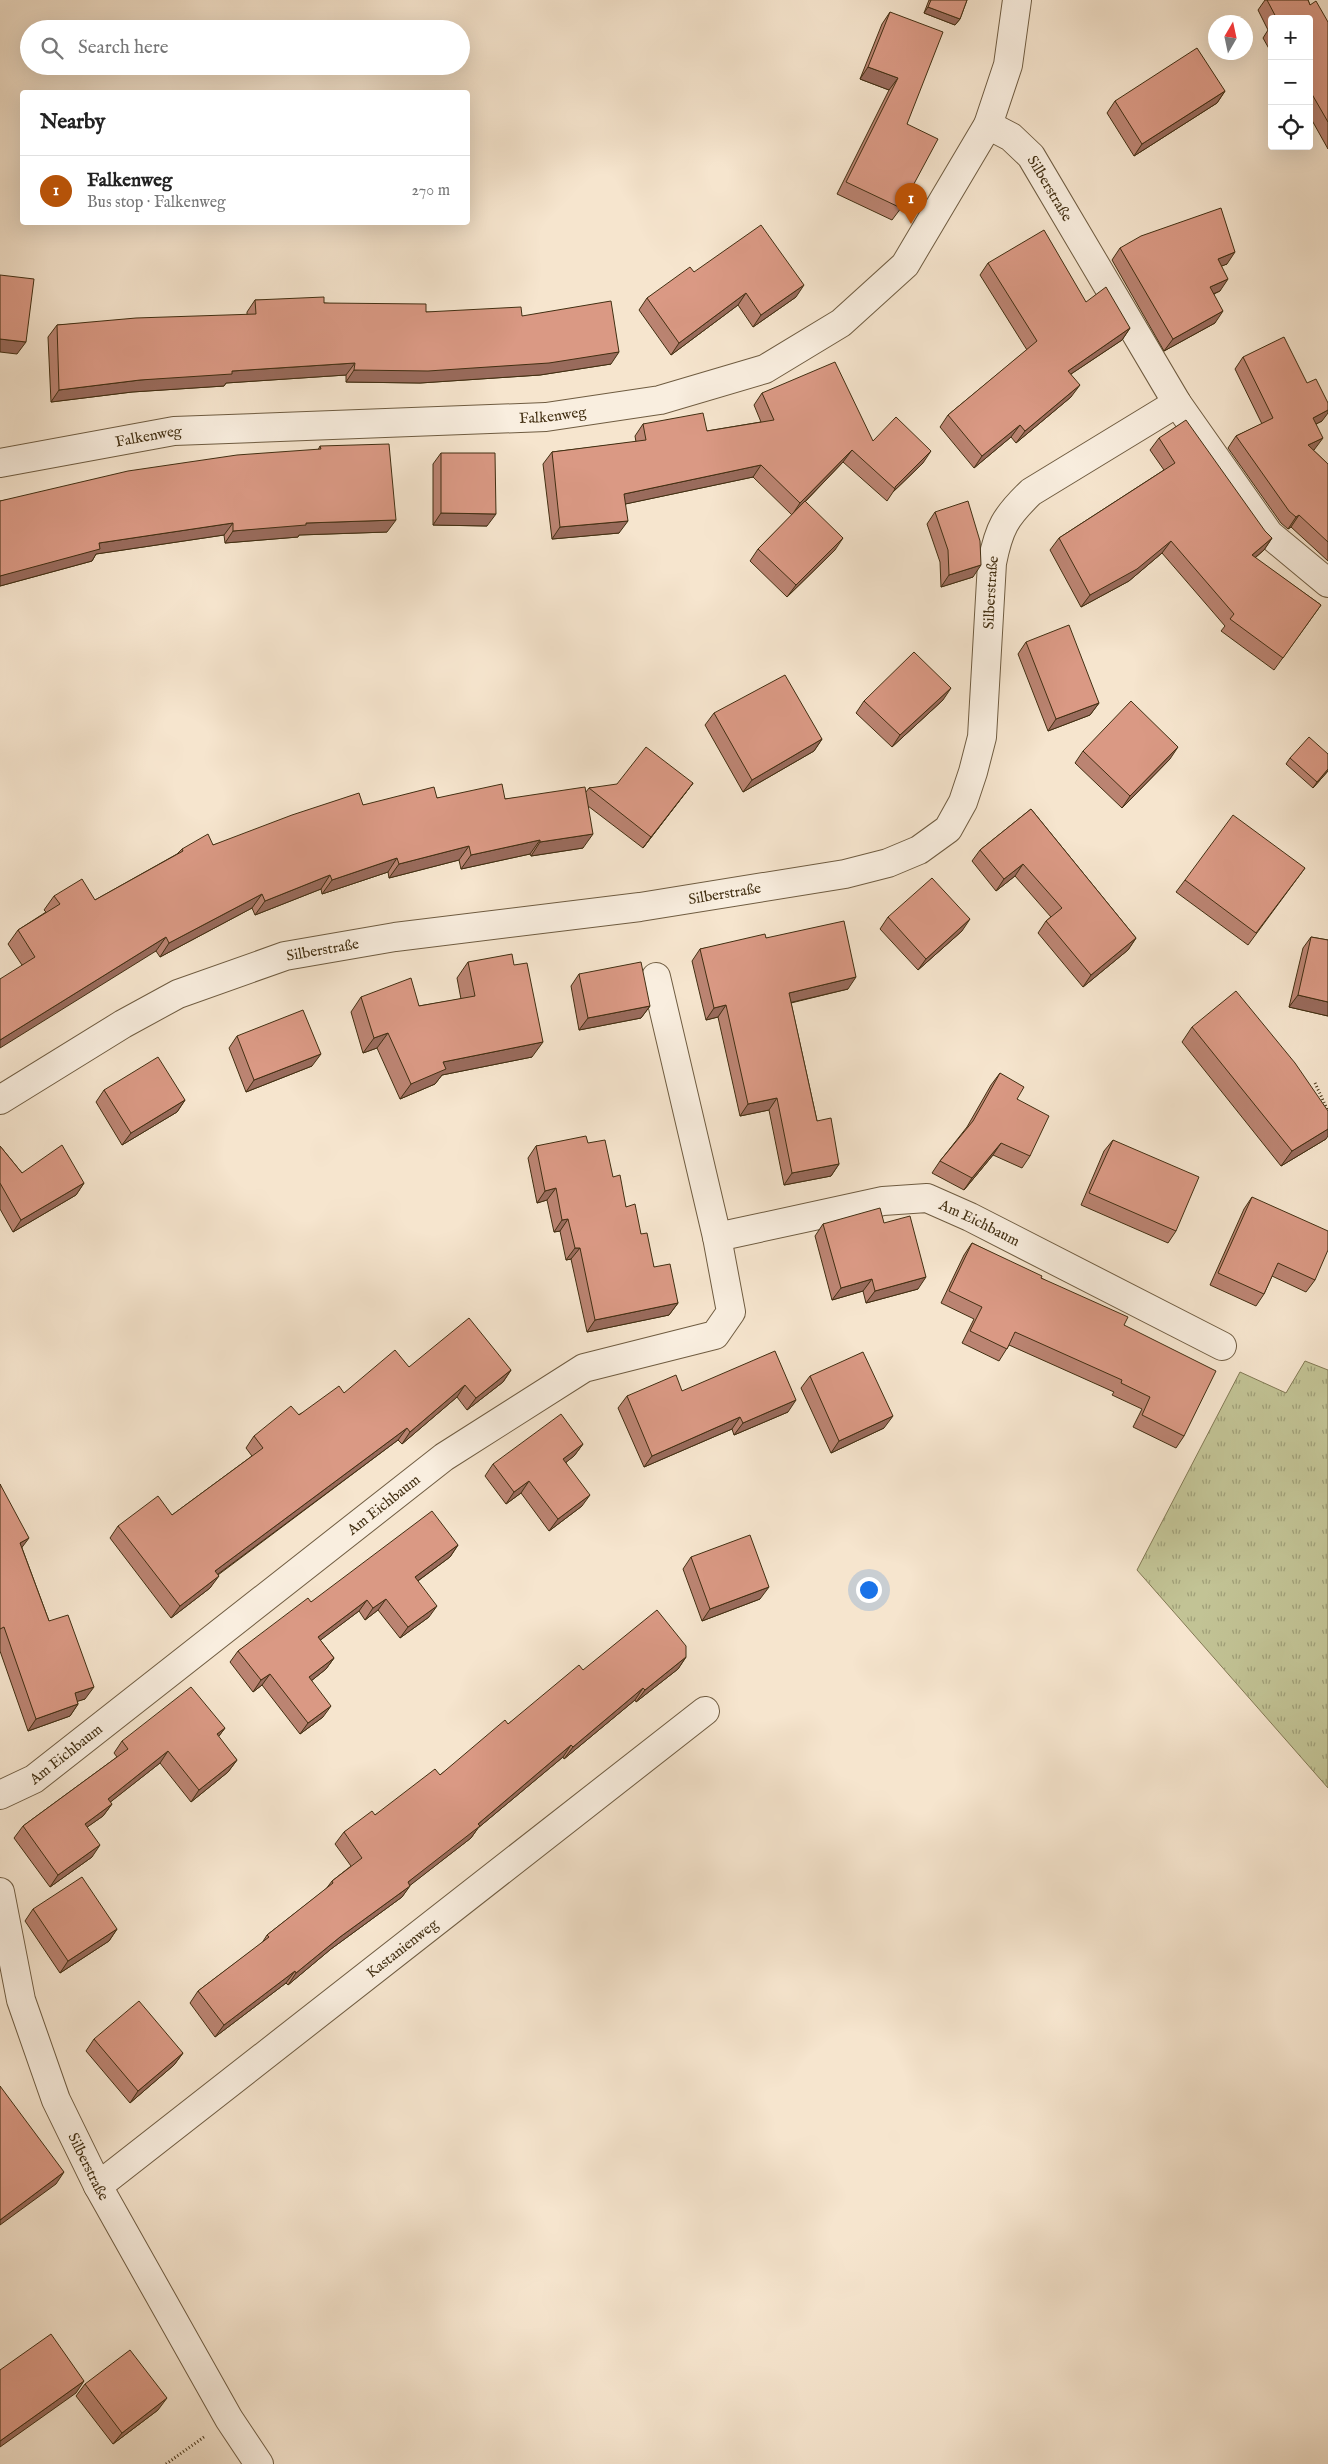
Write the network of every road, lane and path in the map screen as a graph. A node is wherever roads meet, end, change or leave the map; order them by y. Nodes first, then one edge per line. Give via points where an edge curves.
1 (1017, 0) edge
2 (988, 125) junction
3 (1178, 403) junction
4 (0, 463) edge
5 (1328, 584) edge
6 (656, 977) dead end
7 (1315, 1083) dead end
8 (0, 1100) edge
9 (1328, 1111) edge
10 (717, 1237) junction
11 (1222, 1346) dead end
12 (705, 1711) dead end
13 (0, 1795) edge
14 (0, 1892) edge
15 (98, 2186) junction
16 (229, 2419) junction
17 (166, 2464) edge
18 (259, 2464) edge

1 - 2 street via 1008,65
2 - 3 street, Silberstraße via 1011,137 1031,156
2 - 4 street, Falkenweg via 904,265 841,324 765,369 660,400 546,417 174,432
3 - 5 street, Silberstraße via 1270,534
3 - 8 street, Silberstraße via 1031,492 1010,511 997,536 992,563 982,737 973,772 963,802 948,829 920,850 888,863 845,874 640,907 395,937 286,956 178,994
6 - 10 street, Am Eichbaum
7 - 9 path
10 - 11 street, Am Eichbaum via 883,1200 927,1198
10 - 13 street, Am Eichbaum via 731,1312 714,1335 584,1368 444,1456 34,1779
12 - 15 street, Kastanienweg
14 - 15 street, Silberstraße via 21,2000 36,2048 56,2100
15 - 16 street, Silberstraße
16 - 17 path
16 - 18 street, Silberstraße

